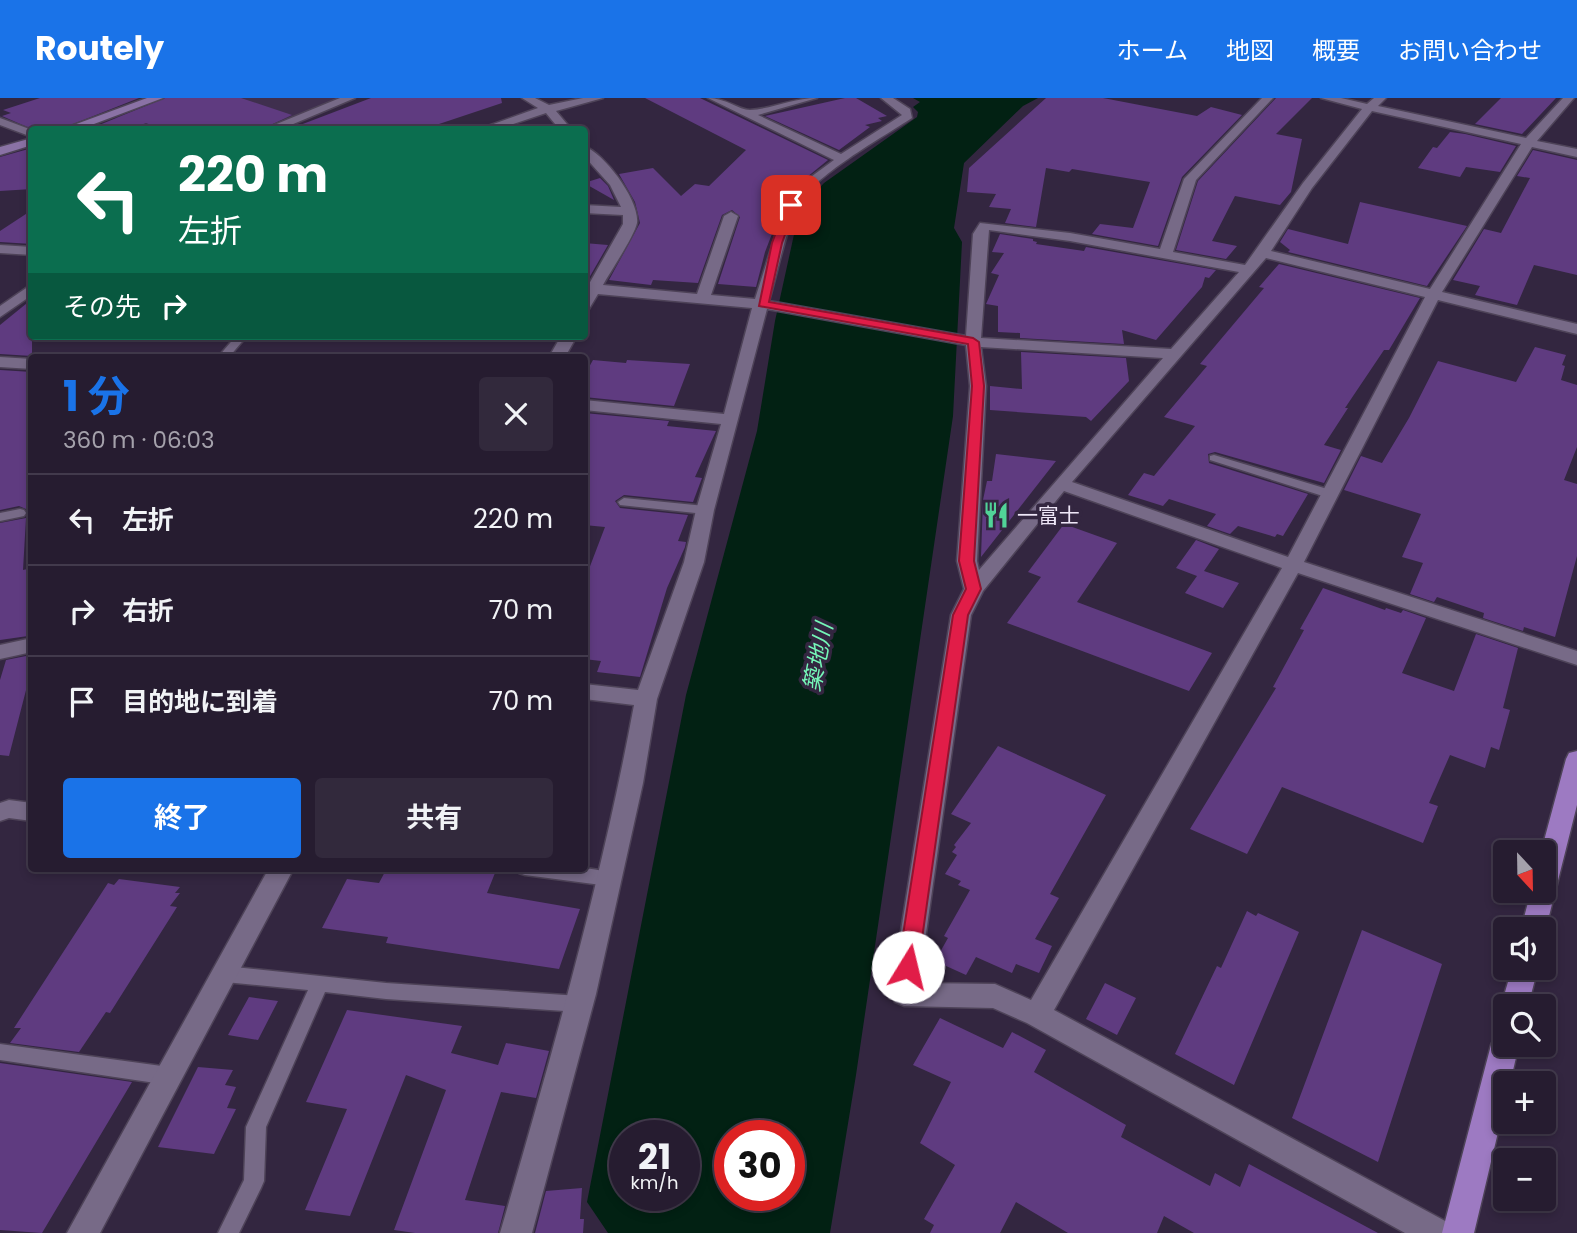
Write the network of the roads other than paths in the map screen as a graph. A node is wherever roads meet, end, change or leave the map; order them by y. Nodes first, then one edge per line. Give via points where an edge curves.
1 (158, 98) edge
2 (350, 98) edge
3 (527, 98) edge
4 (598, 98) edge
5 (713, 98) edge
6 (812, 98) edge
7 (886, 98) edge
8 (1268, 98) edge
9 (1326, 98) edge
10 (1381, 98) edge
11 (1569, 98) edge
12 (1370, 107) junction
13 (548, 109) junction
14 (748, 114) junction
15 (0, 121) edge
16 (77, 126) edge
17 (277, 126) edge
18 (495, 126) edge
19 (563, 126) edge
20 (28, 132) edge
21 (28, 142) edge
22 (1528, 142) junction
23 (0, 151) edge
24 (588, 153) edge
25 (1577, 153) edge
26 (842, 159) junction
27 (588, 209) edge
28 (630, 211) junction
29 (731, 216) dead end
30 (0, 249) edge
31 (28, 251) edge
32 (1263, 253) junction
33 (1165, 255) junction
34 (1247, 269) junction
35 (589, 288) edge
36 (28, 291) edge
37 (1434, 294) junction
38 (702, 299) junction
39 (768, 305) junction
40 (0, 313) edge
41 (1577, 329) edge
42 (238, 340) edge
43 (968, 341) junction
44 (226, 354) edge
45 (1176, 354) junction
46 (0, 362) edge
47 (28, 364) edge
48 (588, 405) edge
49 (731, 420) junction
50 (1214, 458) dead end
51 (1060, 484) junction
52 (1330, 494) junction
53 (624, 502) dead end
54 (705, 510) junction
55 (20, 513) dead end
56 (0, 516) edge
57 (1293, 565) junction
58 (974, 589) junction
59 (28, 646) edge
60 (0, 652) edge
61 (1577, 657) edge
62 (588, 692) edge
63 (646, 699) junction
64 (1577, 759) edge
65 (28, 811) edge
66 (0, 812) edge
67 (280, 872) edge
68 (553, 872) edge
69 (609, 880) junction
70 (1537, 917) edge
71 (225, 974) junction
72 (320, 984) junction
73 (580, 1004) junction
74 (1037, 1015) junction
75 (0, 1052) edge
76 (1502, 1057) edge
77 (169, 1076) junction
78 (83, 1233) edge
79 (229, 1233) edge
80 (516, 1233) edge
81 (1436, 1233) edge
82 (1458, 1233) edge

1 - 16 street
2 - 17 street
3 - 13 street
4 - 13 street
5 - 14 street
6 - 14 street
7 - 26 street via 908,116
8 - 33 street via 1190,179
9 - 12 street
10 - 12 street
11 - 22 street
12 - 22 street
12 - 32 street via 1307,186
13 - 18 street
13 - 19 street
14 - 26 street
15 - 20 street
21 - 23 street
22 - 25 street
22 - 37 street
24 - 28 street via 621,189
26 - 39 street via 791,205 777,243
27 - 28 street
28 - 35 street via 629,224
29 - 38 street
30 - 31 street
32 - 34 street
32 - 37 street
33 - 34 street
33 - 43 street via 985,226 980,234
34 - 45 street
35 - 38 street
36 - 40 street
37 - 41 street
37 - 52 street
38 - 39 street
39 - 43 street
39 - 49 street via 755,323
42 - 44 lane
43 - 45 street
43 - 58 street via 978,386 967,561
45 - 51 street
46 - 47 street
48 - 49 street
49 - 54 street
50 - 52 lane
51 - 57 street
51 - 58 street
52 - 57 street
53 - 54 lane
54 - 63 street via 694,562
55 - 56 lane
57 - 61 street
57 - 74 street
58 - 74 street via 961,615 904,994 995,996
59 - 60 street
62 - 63 street
63 - 69 street
64 - 70 main road
65 - 66 street
67 - 71 street
68 - 69 lane
69 - 73 street
71 - 72 lane
71 - 77 street
72 - 73 lane
72 - 79 lane via 256,1127 254,1181
73 - 80 street
74 - 81 street
75 - 77 lane
76 - 82 main road
77 - 78 street

